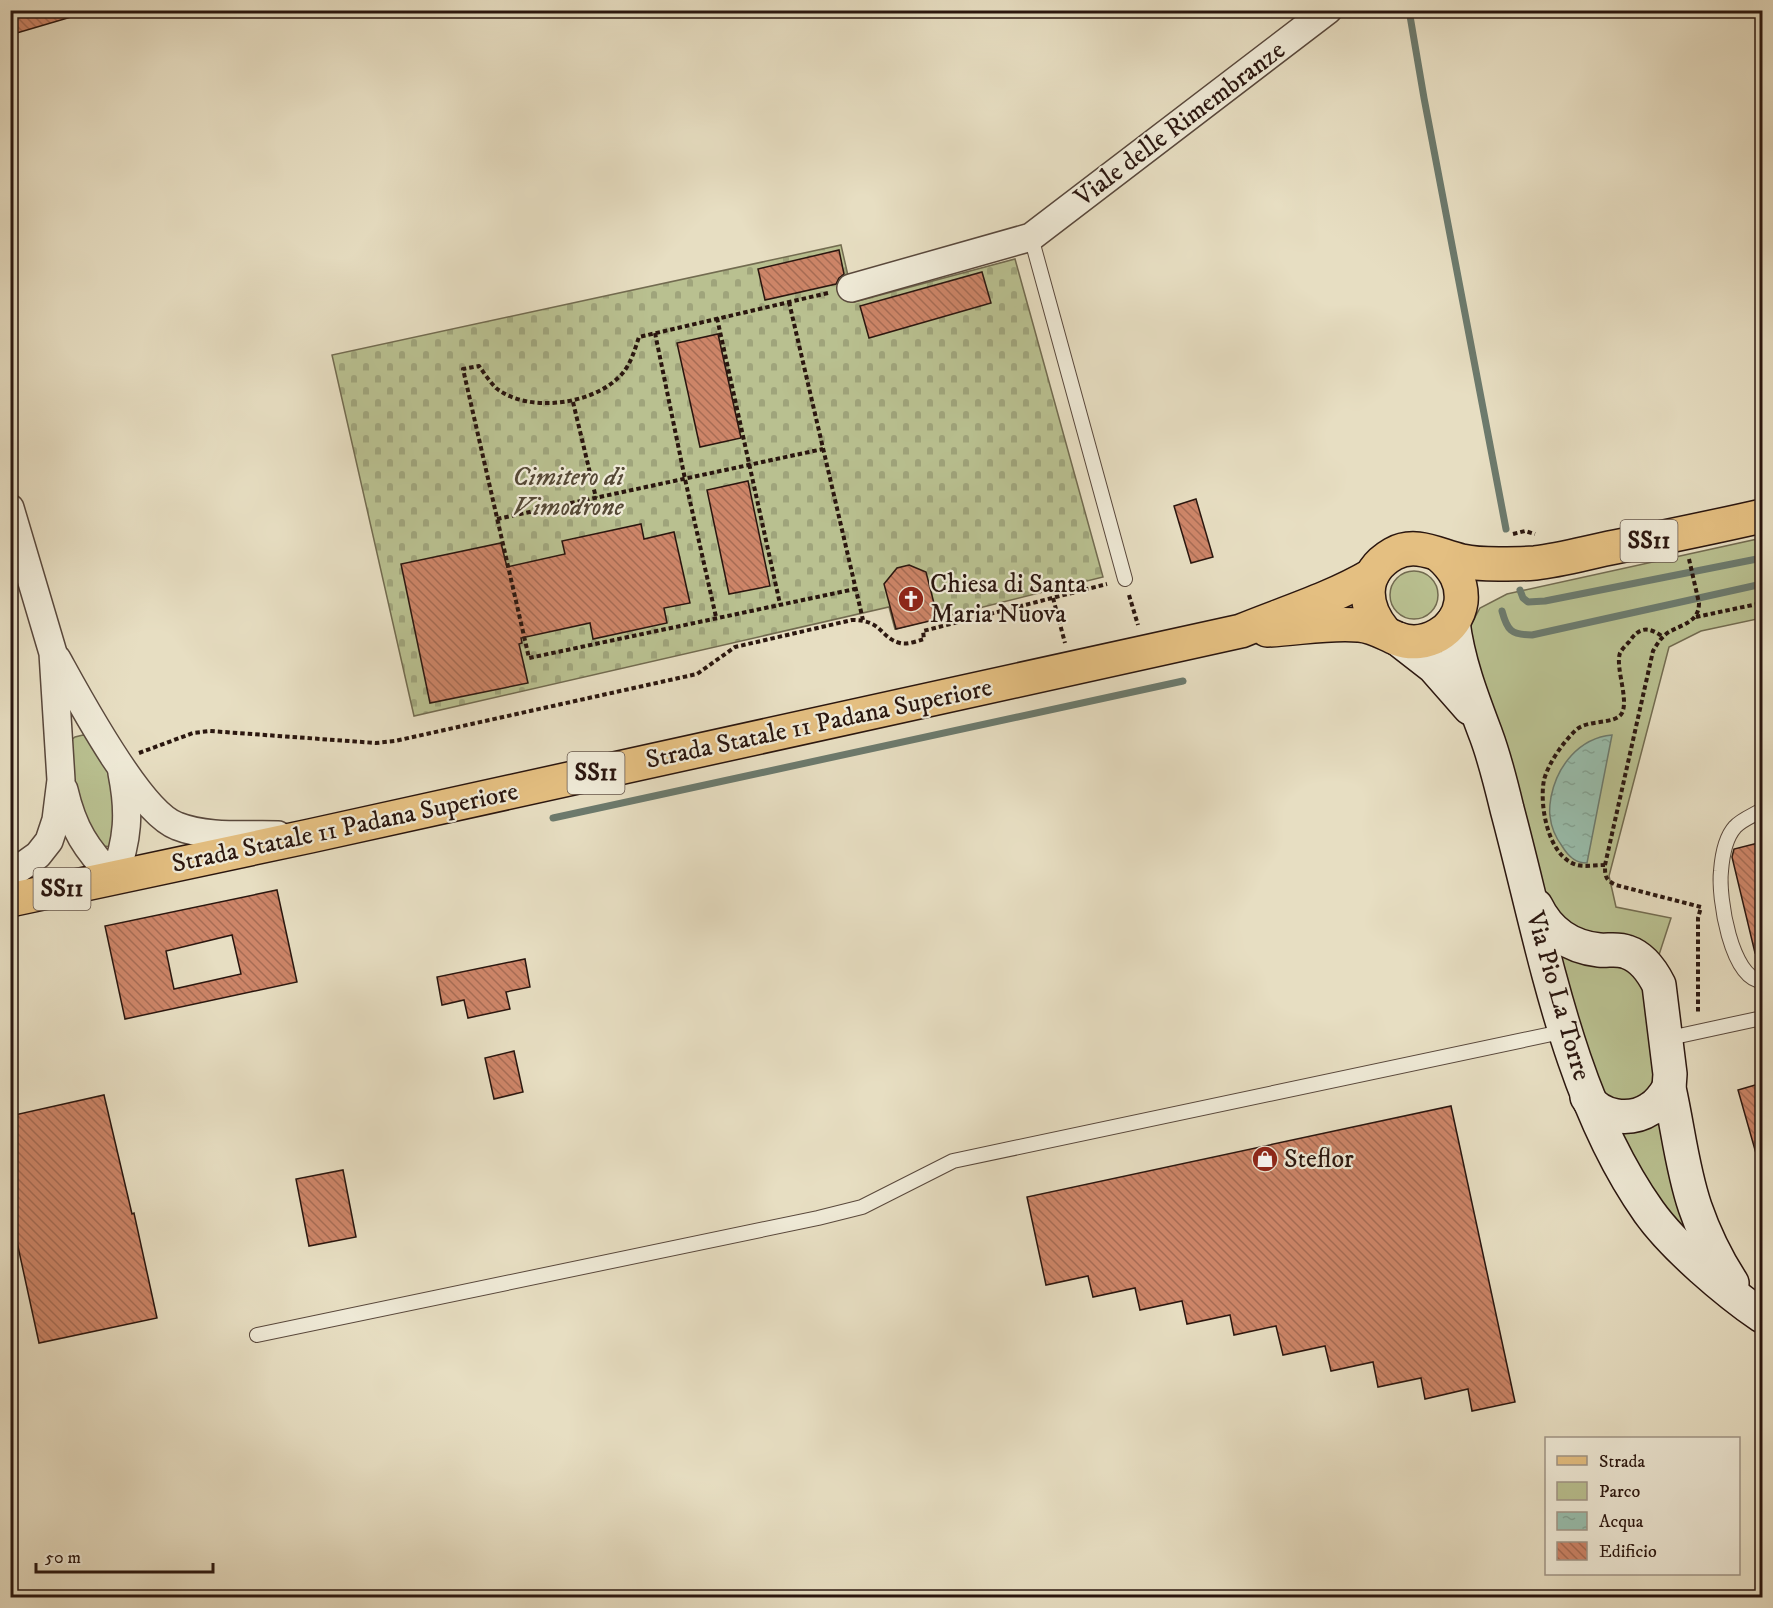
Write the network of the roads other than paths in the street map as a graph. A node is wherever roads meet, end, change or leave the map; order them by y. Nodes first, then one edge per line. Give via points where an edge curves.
1 (1328, 10) edge
2 (1031, 237) junction
3 (851, 288) road end
4 (10, 508) edge
5 (1762, 516) edge
6 (1439, 555) junction
7 (1535, 563) junction
8 (1372, 575) junction
9 (1125, 579) road end
10 (1457, 615) junction
11 (1241, 631) junction
12 (1391, 635) junction
13 (53, 653) junction
14 (1479, 718) junction
15 (101, 735) junction
16 (59, 743) junction
17 (118, 762) junction
18 (61, 780) junction
19 (1762, 810) edge
20 (310, 836) junction
21 (10, 875) edge
22 (114, 878) junction
23 (1530, 894) junction
24 (10, 900) edge
25 (1762, 981) edge
26 (1762, 1018) edge
27 (1566, 1031) junction
28 (1665, 1039) junction
29 (1669, 1088) junction
30 (1587, 1097) junction
31 (1754, 1311) edge
32 (257, 1335) dead end

1 - 2 street, Viale delle Rimembranze
2 - 3 street, Viale delle Rimembranze
2 - 9 lane
4 - 13 street
5 - 7 main road, Strada Statale 11 Padana Superiore / SS11
6 - 7 main road, Strada Statale 11 Padana Superiore / SS11 via 1486,564
6 - 8 main road, Strada Statale 11 Padana Superiore / SS11 via 1424,549 1394,553
6 - 10 main road via 1458,578 1462,593
7 - 10 main road, Strada Statale 11 Padana Superiore / SS11 via 1470,599
8 - 11 main road, Strada Statale 11 Padana Superiore / SS11 via 1332,596
8 - 12 main road via 1369,605 1374,620
10 - 12 main road, Strada Statale 11 Padana Superiore / SS11 via 1442,633 1429,640 1413,642
10 - 14 street, Via Pio La Torre via 1459,658
11 - 12 main road, Strada Statale 11 Padana Superiore / SS11 via 1360,625
11 - 20 main road, Strada Statale 11 Padana Superiore / SS11
12 - 14 street, Via Pio La Torre via 1434,667
13 - 15 street
13 - 16 street
14 - 23 street, Via Pio La Torre via 1493,755
15 - 16 street via 78,731
15 - 17 street
16 - 18 street
17 - 20 street via 150,806 178,827 219,833
17 - 22 street via 128,820
18 - 21 street via 49,841 33,859
18 - 22 street via 80,838
19 - 25 lane via 1735,827 1724,849 1720,874 1724,913 1735,955 1750,976
20 - 22 main road, Strada Statale 11 Padana Superiore / SS11
22 - 24 main road, Strada Statale 11 Padana Superiore / SS11
23 - 27 street, Via Pio La Torre
23 - 28 street, Via Pio La Torre via 1543,920 1570,942 1595,950 1626,951 1645,964 1659,985
26 - 28 lane
27 - 30 street, Via Pio La Torre
27 - 32 lane via 953,1161 862,1207 818,1218
28 - 29 street, Via Pio La Torre
29 - 30 street, Via Pio La Torre via 1650,1109 1628,1117 1607,1113
29 - 31 street, Via Pio La Torre via 1695,1208 1725,1272
30 - 31 street, Via Pio La Torre via 1608,1144 1651,1214 1669,1236

